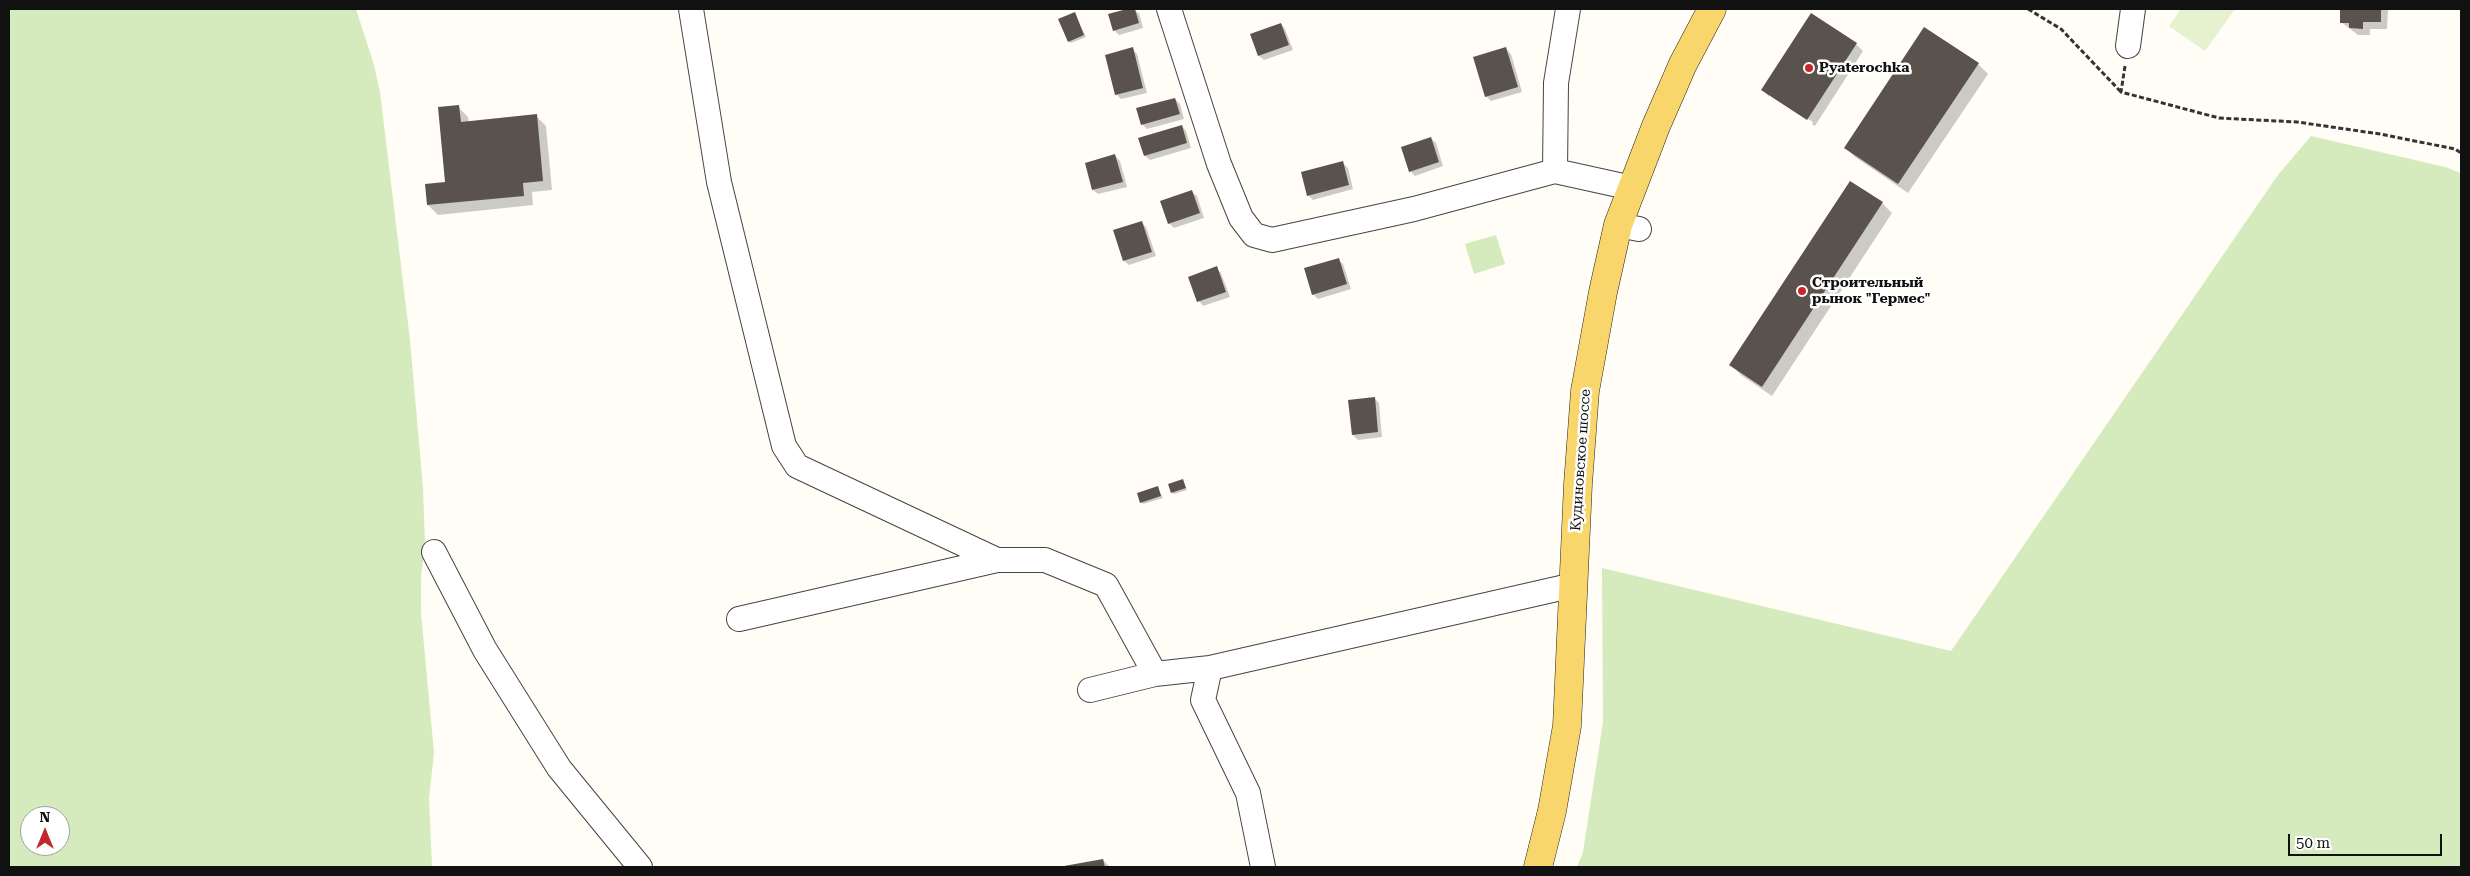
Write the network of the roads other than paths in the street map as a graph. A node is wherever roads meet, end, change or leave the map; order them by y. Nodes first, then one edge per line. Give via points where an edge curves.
1 (692, 9) edge
2 (1169, 9) edge
3 (1568, 9) edge
4 (1712, 9) edge
5 (2134, 9) edge
6 (2128, 46) road end
7 (1555, 171) junction
8 (1632, 188) junction
9 (434, 552) dead end
10 (996, 560) junction
11 (1574, 585) junction
12 (739, 619) dead end
13 (1210, 668) junction
14 (1155, 674) junction
15 (1090, 690) dead end
16 (640, 867) edge
17 (1263, 867) edge
18 (1538, 867) edge

1 - 10 street via 719,182 784,446 798,466
2 - 7 street via 1219,164 1241,218 1254,235 1272,240 1414,209
3 - 7 street via 1556,83
4 - 8 main road, Кудиновское шоссе via 1683,64
5 - 6 street
7 - 8 street
8 - 11 main road, Кудиновское шоссе via 1629,227 1603,292 1585,391
9 - 16 street via 485,650 559,768
10 - 12 street
10 - 14 street via 1045,560 1106,585
11 - 13 street
11 - 18 main road, Кудиновское шоссе via 1567,726
13 - 14 street
13 - 17 street via 1203,700 1248,793
14 - 15 street

